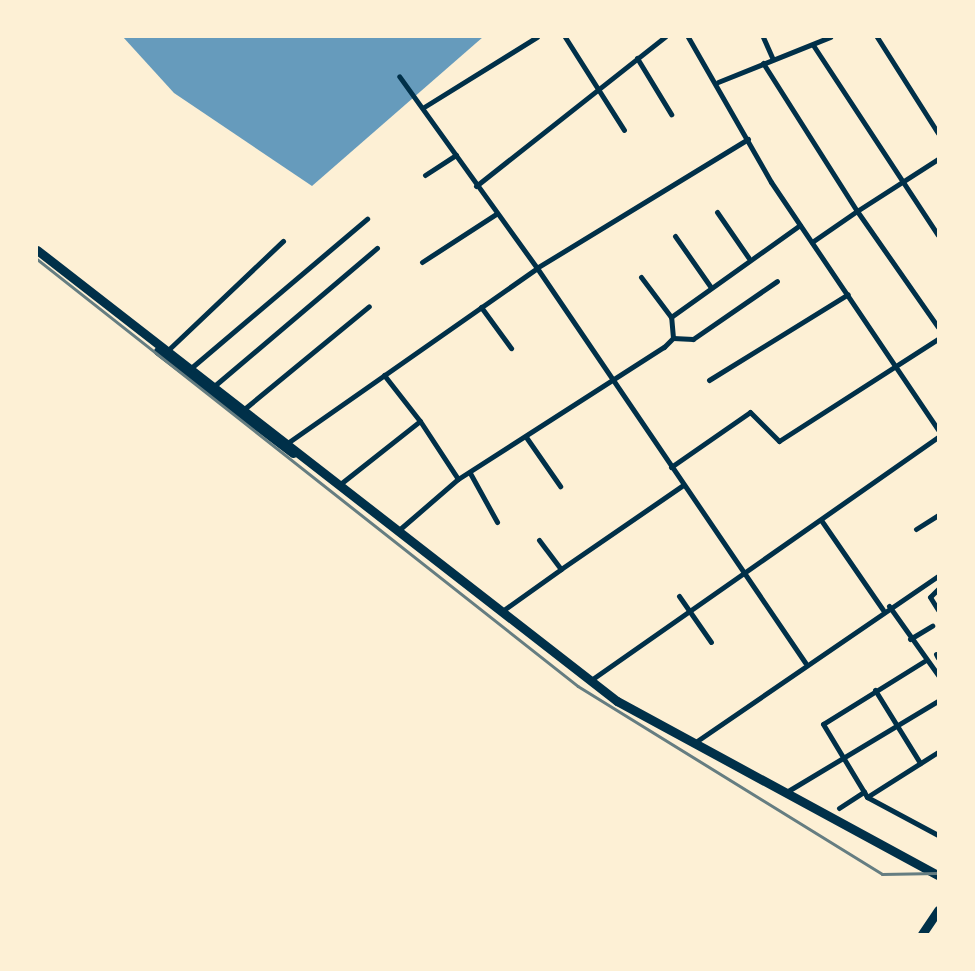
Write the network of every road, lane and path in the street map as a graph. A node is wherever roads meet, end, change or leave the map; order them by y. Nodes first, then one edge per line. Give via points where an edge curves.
1 (537, 37) edge
2 (565, 37) edge
3 (665, 37) edge
4 (688, 37) edge
5 (763, 37) edge
6 (830, 37) edge
7 (877, 37) edge
8 (813, 45) junction
9 (637, 58) junction
10 (773, 59) junction
11 (762, 63) junction
12 (400, 76) dead end
13 (718, 82) junction
14 (600, 88) junction
15 (424, 107) junction
16 (671, 114) dead end
17 (624, 130) dead end
18 (938, 133) edge
19 (748, 139) junction
20 (456, 155) junction
21 (938, 159) edge
22 (425, 175) dead end
23 (902, 183) junction
24 (476, 186) junction
25 (858, 211) junction
26 (717, 212) dead end
27 (496, 214) junction
28 (367, 219) dead end
29 (800, 225) junction
30 (938, 235) edge
31 (675, 236) dead end
32 (283, 241) dead end
33 (812, 242) junction
34 (377, 248) dead end
35 (37, 250) edge
36 (37, 256) edge
37 (748, 257) junction
38 (422, 262) dead end
39 (537, 268) junction
40 (641, 277) dead end
41 (777, 281) dead end
42 (710, 286) junction
43 (848, 294) junction
44 (369, 306) dead end
45 (481, 307) junction
46 (671, 317) junction
47 (938, 327) edge
48 (673, 338) junction
49 (938, 340) edge
50 (511, 348) dead end
51 (167, 351) junction
52 (895, 365) junction
53 (191, 368) junction
54 (384, 375) junction
55 (615, 380) junction
56 (709, 380) dead end
57 (213, 387) junction
58 (243, 410) junction
59 (420, 421) junction
60 (938, 430) edge
61 (526, 437) junction
62 (938, 437) edge
63 (284, 445) junction
64 (671, 467) junction
65 (470, 473) junction
66 (458, 479) junction
67 (339, 485) junction
68 (683, 485) junction
69 (560, 486) dead end
70 (938, 515) edge
71 (821, 520) junction
72 (497, 522) dead end
73 (400, 529) junction
74 (916, 529) dead end
75 (539, 540) dead end
76 (561, 569) junction
77 (742, 572) junction
78 (938, 576) edge
79 (938, 589) edge
80 (679, 596) dead end
81 (886, 608) junction
82 (505, 609) junction
83 (689, 610) junction
84 (938, 610) edge
85 (932, 625) dead end
86 (910, 639) junction
87 (710, 642) dead end
88 (926, 660) junction
89 (806, 663) junction
90 (938, 675) edge
91 (590, 680) junction
92 (875, 690) junction
93 (938, 701) edge
94 (898, 725) junction
95 (697, 741) junction
96 (938, 752) edge
97 (842, 758) junction
98 (920, 763) junction
99 (788, 791) junction
100 (865, 795) junction
101 (839, 808) dead end
102 (938, 835) edge
103 (936, 871) edge
104 (938, 910) edge
105 (922, 934) edge

1 - 15 street
2 - 14 street
3 - 9 street
4 - 13 street
5 - 10 street
6 - 8 street
7 - 18 street
8 - 10 street
8 - 23 street
9 - 14 street
9 - 16 street
10 - 11 street
11 - 13 street
11 - 25 street
12 - 15 street
13 - 19 street
14 - 17 street
14 - 24 street
15 - 20 street
19 - 29 street
19 - 39 street
20 - 22 street
20 - 24 street
21 - 23 street
23 - 25 street
23 - 30 street
24 - 27 street
25 - 33 street
25 - 47 street
26 - 37 street
27 - 38 street
27 - 39 street
28 - 53 street
29 - 33 street
29 - 37 street
31 - 42 street
32 - 51 street
33 - 43 street
34 - 57 street
35 - 51 main road
36 - 63 main road
37 - 42 street
39 - 45 street
39 - 55 street
40 - 46 street
41 - 48 street via 693,339
42 - 46 street
43 - 52 street
43 - 56 street
44 - 58 street
45 - 50 street
45 - 54 street
46 - 48 street
48 - 55 street
49 - 52 street
51 - 53 main road
52 - 60 street
52 - 64 street via 779,441 750,412
53 - 57 main road
54 - 59 street
54 - 63 street
55 - 61 street
55 - 64 street
57 - 58 main road
58 - 63 main road
59 - 66 street
59 - 67 street
61 - 65 street
61 - 69 street
62 - 71 street
63 - 67 main road
64 - 68 street
65 - 66 street
65 - 72 street
66 - 73 street
67 - 73 main road
68 - 76 street
68 - 77 street
70 - 74 street
71 - 77 street
71 - 81 street
73 - 82 main road
75 - 76 street
76 - 82 street
77 - 83 street
77 - 89 street
78 - 81 street
79 - 84 street via 930,597
80 - 83 street
81 - 86 street
81 - 89 street
82 - 91 main road
83 - 87 street
83 - 91 street
85 - 86 street
86 - 88 street
88 - 90 street
88 - 92 street
89 - 95 street
91 - 95 main road
92 - 94 street
92 - 97 street via 823,724
93 - 94 street
94 - 97 street
94 - 98 street
95 - 99 main road
96 - 98 street
97 - 99 street
97 - 100 street
98 - 100 street
99 - 103 main road
100 - 101 street
100 - 102 street
104 - 105 main road

